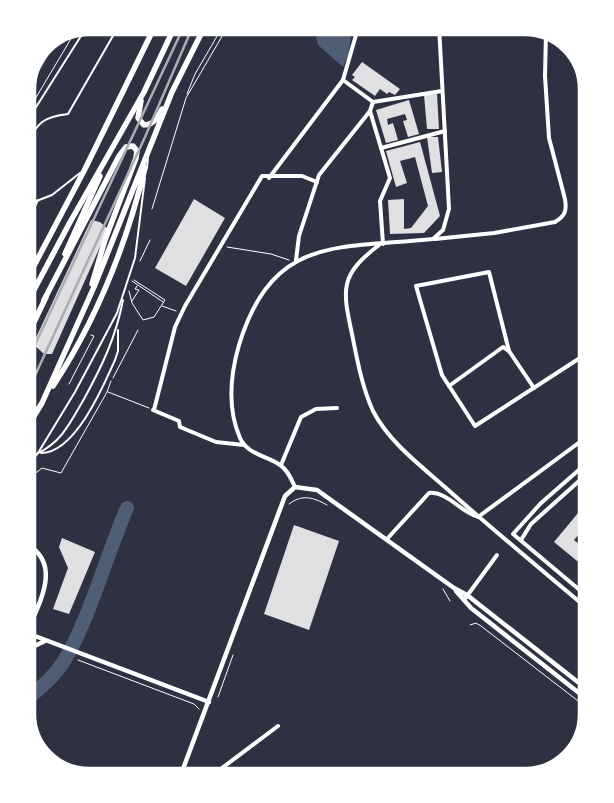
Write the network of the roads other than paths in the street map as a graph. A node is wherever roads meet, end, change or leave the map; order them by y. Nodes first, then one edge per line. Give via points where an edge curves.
1 (113, 35) edge
2 (151, 35) edge
3 (171, 35) edge
4 (200, 35) edge
5 (356, 35) edge
6 (439, 35) edge
7 (81, 36) edge
8 (546, 39) edge
9 (343, 80) junction
10 (442, 91) junction
11 (144, 92) junction
12 (172, 92) junction
13 (373, 102) junction
14 (35, 108) edge
15 (370, 111) junction
16 (35, 129) edge
17 (445, 131) junction
18 (113, 147) junction
19 (381, 148) junction
20 (148, 154) junction
21 (85, 169) junction
22 (269, 178) junction
23 (317, 182) junction
24 (38, 200) junction
25 (35, 201) edge
26 (35, 206) edge
27 (433, 239) junction
28 (381, 245) junction
29 (295, 261) junction
30 (35, 264) edge
31 (35, 288) edge
32 (124, 296) junction
33 (44, 300) junction
34 (84, 310) junction
35 (35, 319) edge
36 (118, 328) junction
37 (509, 351) junction
38 (579, 359) edge
39 (449, 386) junction
40 (534, 388) junction
41 (42, 403) junction
42 (336, 408) dead end
43 (35, 414) edge
44 (579, 443) edge
45 (244, 445) junction
46 (38, 453) junction
47 (35, 456) edge
48 (282, 465) junction
49 (579, 470) edge
50 (579, 481) edge
51 (295, 487) junction
52 (478, 517) junction
53 (386, 539) junction
54 (521, 540) junction
55 (35, 550) edge
56 (497, 555) dead end
57 (579, 589) edge
58 (465, 597) junction
59 (579, 601) edge
60 (35, 608) edge
61 (35, 637) edge
62 (45, 641) junction
63 (35, 646) edge
64 (579, 683) edge
65 (579, 693) edge
66 (209, 702) junction
67 (278, 726) dead end
68 (183, 768) edge
69 (222, 768) edge

1 - 16 lane via 68,114 50,117
2 - 21 main road
3 - 11 main road
4 - 12 main road
5 - 9 street
6 - 10 street
7 - 14 lane
8 - 27 street via 549,138 565,199 563,217 555,222 512,230
9 - 13 street
9 - 22 street
10 - 13 street
10 - 17 street
11 - 12 main road via 138,118 144,125 155,121
11 - 18 main road
12 - 20 main road
13 - 15 street
15 - 19 street
15 - 23 street via 319,175
17 - 19 street
17 - 27 street via 449,209 443,230
18 - 31 main road
18 - 33 main road
19 - 28 street via 390,178 380,201
20 - 32 lane via 136,251
20 - 34 main road
20 - 41 main road via 110,282 74,355
21 - 24 lane via 62,188
21 - 30 main road
22 - 23 street via 302,176
22 - 45 street via 262,176 185,306 176,327 154,410 179,421 180,427 216,442
23 - 29 street via 299,236
24 - 25 lane
24 - 26 lane
27 - 28 street
28 - 29 street via 335,248
28 - 52 street via 352,268 345,291 366,391 383,427 402,449
29 - 45 street via 263,291 247,323 236,357 230,396 233,417
32 - 36 lane
32 - 46 lane via 99,350
33 - 34 main road via 119,156 126,147 133,146 137,151 136,158 105,240
33 - 35 main road
34 - 41 main road
36 - 46 lane via 103,365 66,430 55,443
36 - 46 lane via 115,360 75,431 59,448
37 - 39 street via 503,347
37 - 39 street via 489,272 416,286 442,375
37 - 40 street
38 - 40 street
39 - 40 street via 475,426
41 - 43 main road
42 - 48 street via 316,409 300,417
44 - 52 street
45 - 48 street
46 - 47 lane
48 - 51 street
49 - 54 street via 540,503 513,534
50 - 54 street via 531,524
51 - 53 street via 317,490
51 - 66 street via 284,496
52 - 53 street via 435,492 429,494
52 - 59 street
53 - 58 street
54 - 57 street
55 - 60 street via 44,559 47,573
56 - 58 street
58 - 64 street
58 - 65 street via 471,608
61 - 62 street
62 - 63 street
62 - 66 street
66 - 68 street
67 - 69 street

